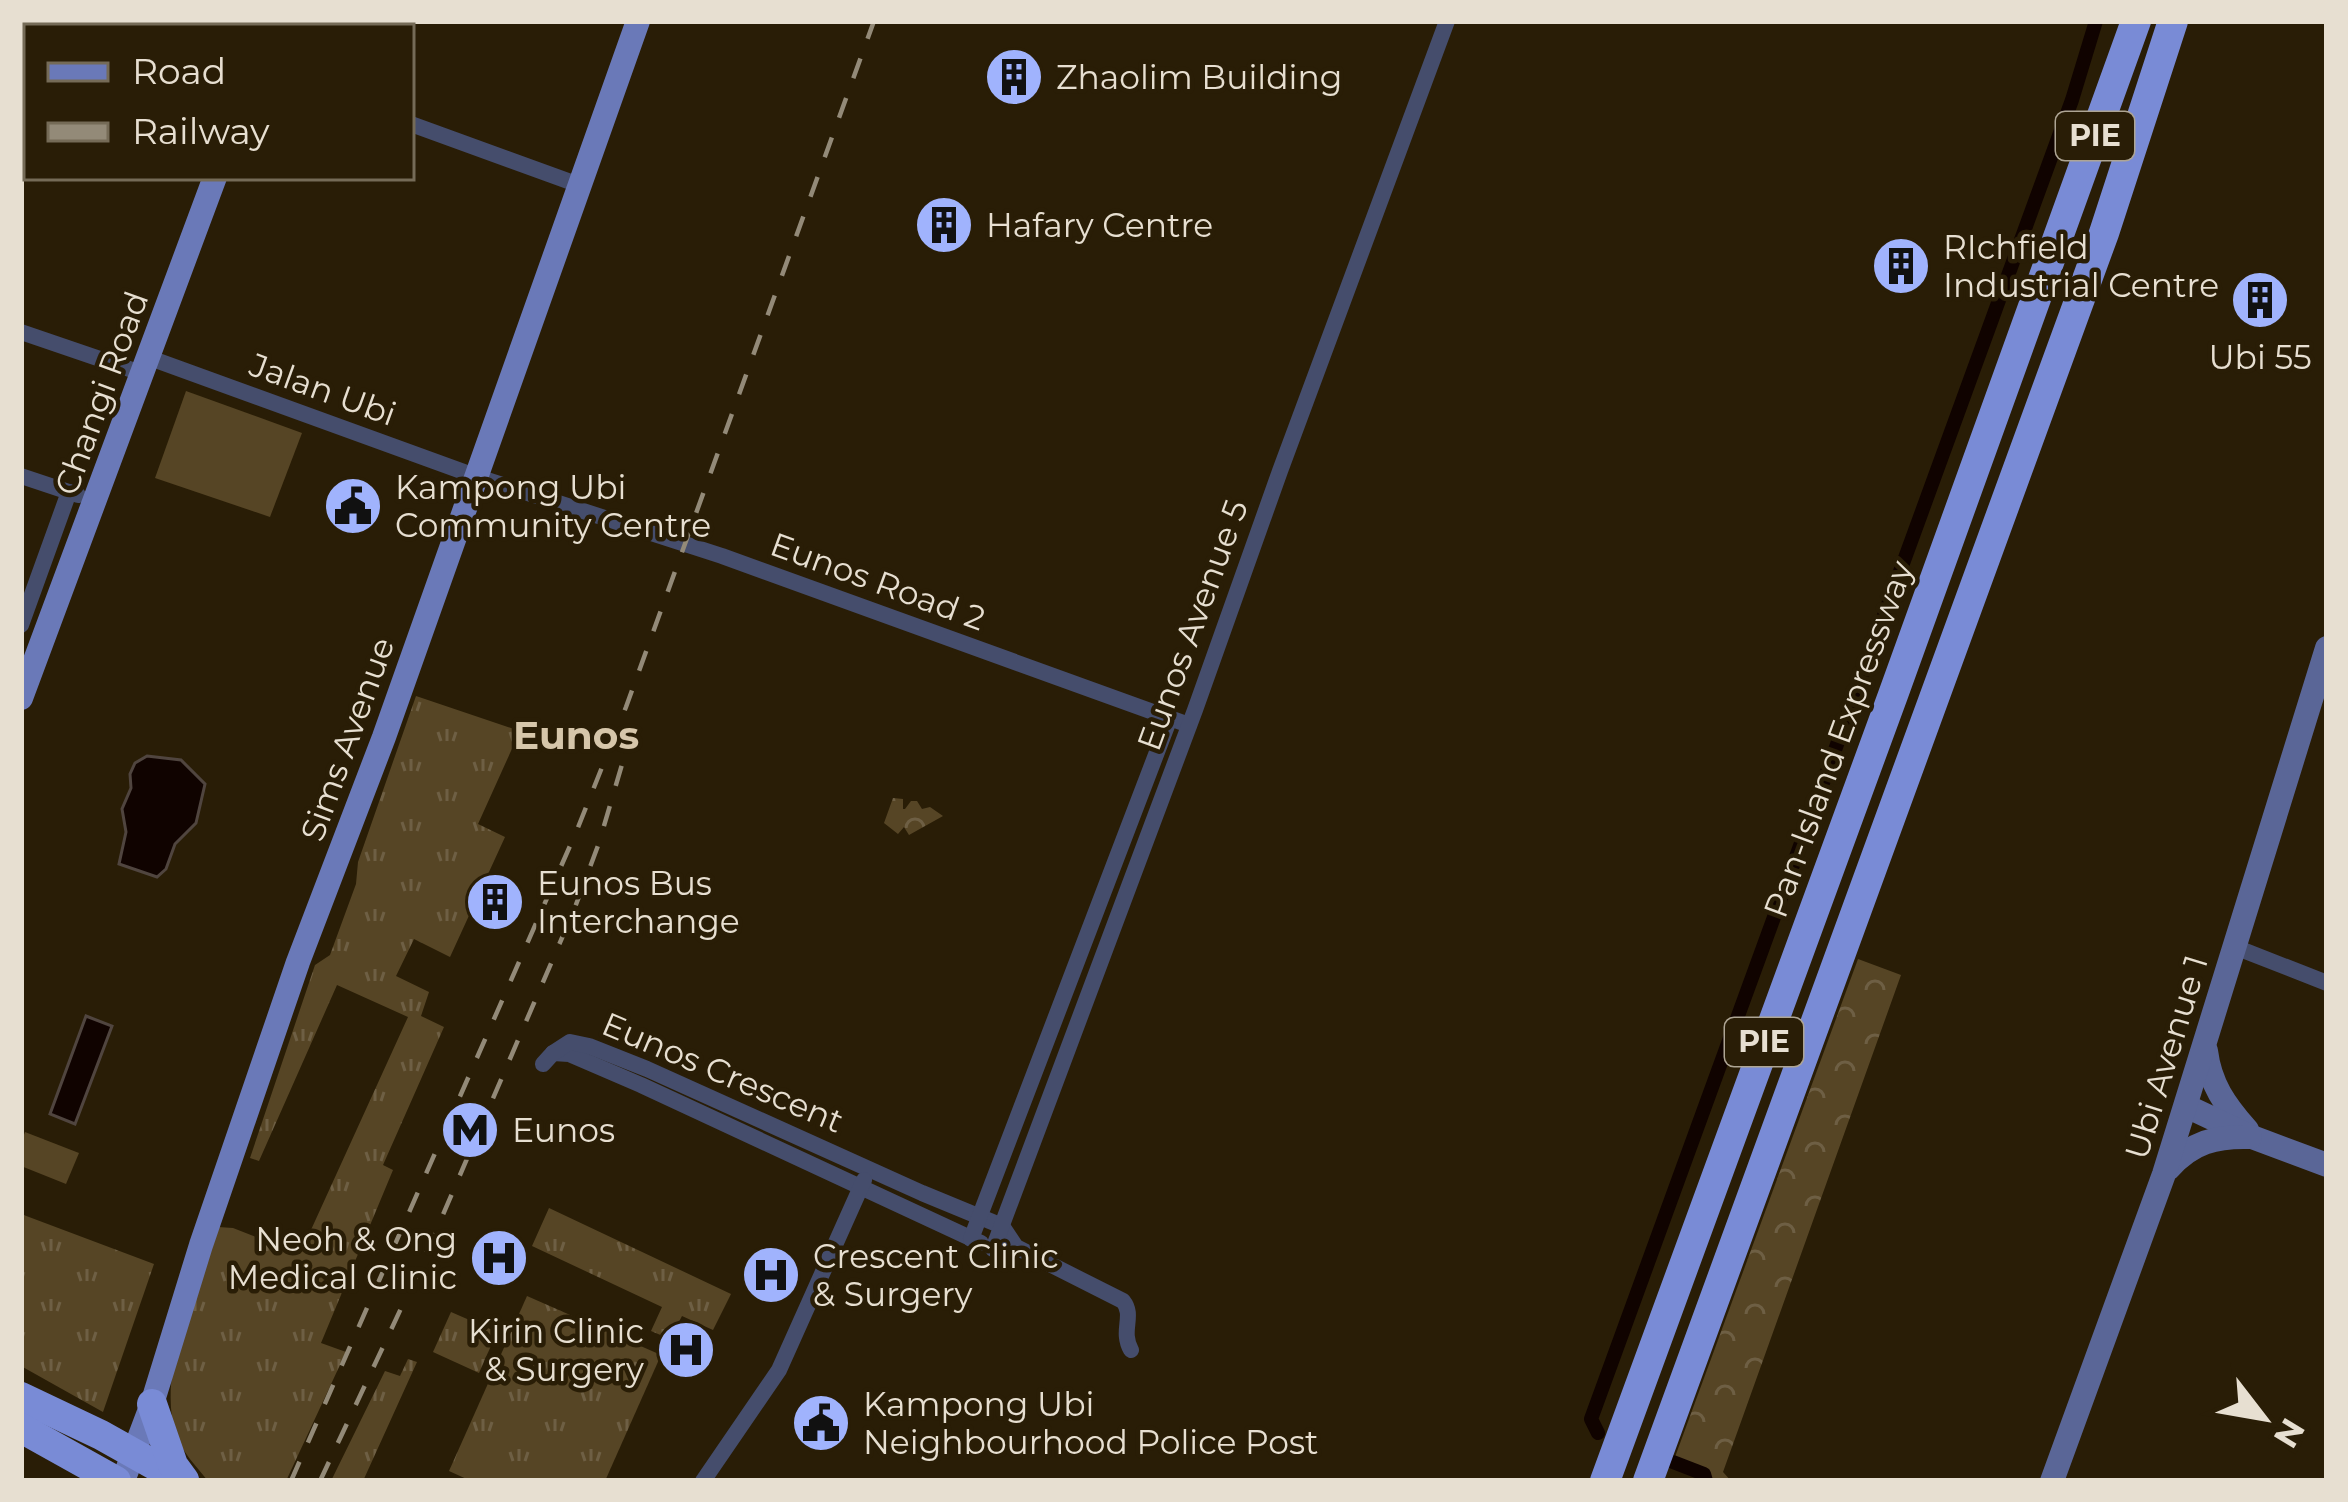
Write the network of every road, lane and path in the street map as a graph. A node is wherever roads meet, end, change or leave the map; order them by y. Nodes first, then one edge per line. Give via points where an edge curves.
1 (638, 21) edge
2 (1447, 21) edge
3 (2136, 21) edge
4 (2174, 21) edge
5 (2192, 21) edge
6 (414, 125) edge
7 (214, 180) edge
8 (579, 185) junction
9 (2104, 233) junction
10 (26, 333) edge
11 (147, 366) junction
12 (21, 476) edge
13 (475, 476) junction
14 (69, 492) junction
15 (96, 501) junction
16 (29, 630) edge
17 (2327, 648) edge
18 (21, 698) edge
19 (1170, 718) junction
20 (1189, 724) junction
21 (2235, 947) junction
22 (2327, 982) edge
23 (2205, 1045) junction
24 (2186, 1106) junction
25 (2252, 1137) junction
26 (2327, 1165) edge
27 (870, 1169) junction
28 (2164, 1174) junction
29 (861, 1186) junction
30 (980, 1216) junction
31 (1002, 1226) junction
32 (971, 1239) junction
33 (1016, 1246) junction
34 (993, 1249) junction
35 (1128, 1316) junction
36 (1112, 1339) dead end
37 (1131, 1350) dead end
38 (21, 1397) edge
39 (152, 1404) junction
40 (21, 1428) edge
41 (125, 1472) edge
42 (184, 1481) edge
43 (703, 1481) edge
44 (1605, 1481) edge
45 (1648, 1481) edge
46 (2052, 1481) edge

1 - 8 main road, Sims Avenue
2 - 20 street, Eunos Avenue 5
3 - 44 highway, Pan-Island Expressway / PIE
4 - 9 highway, PIE
5 - 9 highway
6 - 8 street
7 - 11 main road, Changi Road
8 - 13 main road, Sims Avenue
9 - 45 highway, PIE
10 - 11 street, Jalan Ubi
11 - 13 street, Jalan Ubi
11 - 15 main road, Changi Road
12 - 14 street
13 - 19 street, Eunos Road 2
13 - 39 main road, Sims Avenue via 298,962
14 - 15 street
14 - 16 street
15 - 16 main road, Changi Road
16 - 18 main road, Changi Road
17 - 21 street, Ubi Avenue 1
19 - 20 street, Eunos Road 2
19 - 30 street, Eunos Avenue 5
20 - 31 street, Eunos Avenue 5
21 - 22 street
21 - 23 street, Ubi Avenue 1
23 - 24 street, Ubi Avenue 1
23 - 25 street via 2216,1090
24 - 25 street
24 - 28 street, Ubi Avenue 1
25 - 26 street
25 - 28 street via 2201,1142
27 - 29 street, Eunos Crescent
27 - 29 street, Eunos Crescent via 589,1046 570,1042 548,1058 569,1054
27 - 30 street, Eunos Crescent
28 - 46 street, Ubi Avenue 1
29 - 32 street, Eunos Crescent
29 - 43 street, Eunos Crescent via 779,1370
30 - 31 street, Eunos Crescent
30 - 32 street, Eunos Avenue 5
31 - 33 street
31 - 34 street, Eunos Avenue 5
32 - 34 street, Eunos Crescent
33 - 34 street
33 - 35 street via 1118,1298
35 - 36 street
35 - 37 street
38 - 41 highway
39 - 41 main road, Sims Avenue
39 - 42 highway
40 - 41 highway
41 - 42 highway

